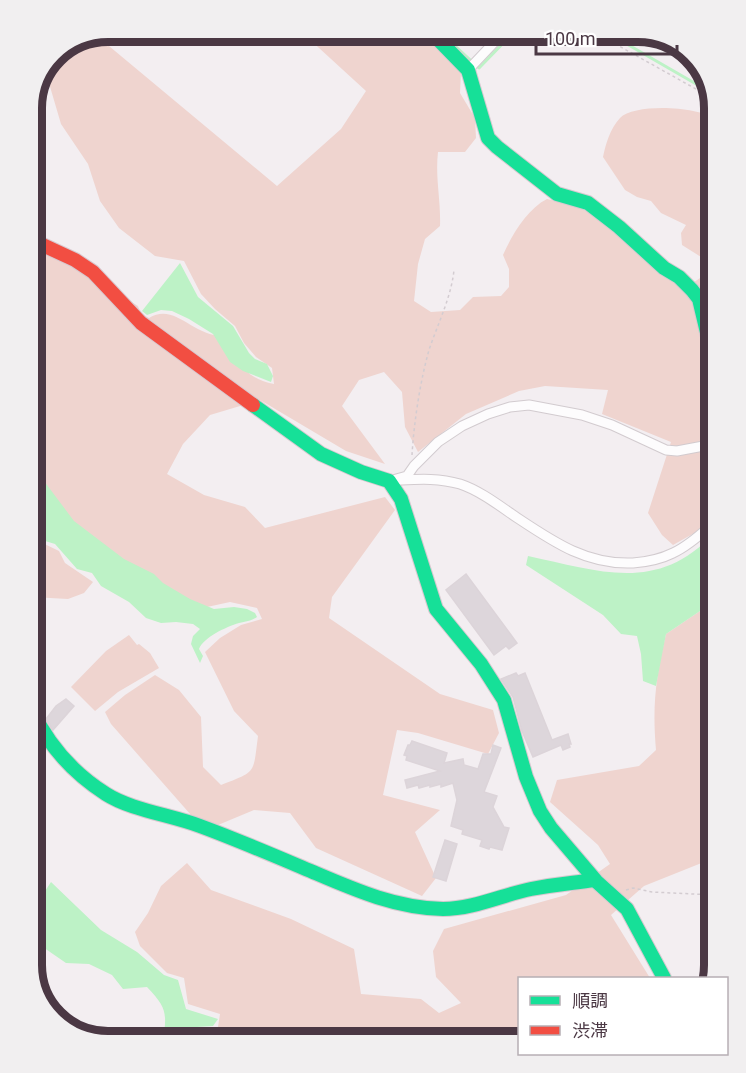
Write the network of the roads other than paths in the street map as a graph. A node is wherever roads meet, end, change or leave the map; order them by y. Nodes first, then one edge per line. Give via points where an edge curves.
1 (441, 42) edge
2 (495, 42) edge
3 (468, 70) junction
4 (42, 245) edge
5 (704, 320) edge
6 (704, 446) edge
7 (388, 481) junction
8 (704, 530) edge
9 (42, 733) edge
10 (594, 880) junction
11 (663, 977) edge

1 - 3 street
2 - 3 street
3 - 5 street via 488,138 557,194 588,203 619,226 692,290 699,299
4 - 7 street via 93,272 141,323 321,454
6 - 7 street via 666,450 582,415 529,405 510,407 462,426 438,442 406,476
7 - 8 street via 429,478 461,485 557,545 600,561 654,560 672,554
7 - 10 street via 401,499 436,609 481,664 504,700 540,811
9 - 10 street via 49,745 93,786 116,800 174,817 406,906 445,909
10 - 11 street via 627,909

